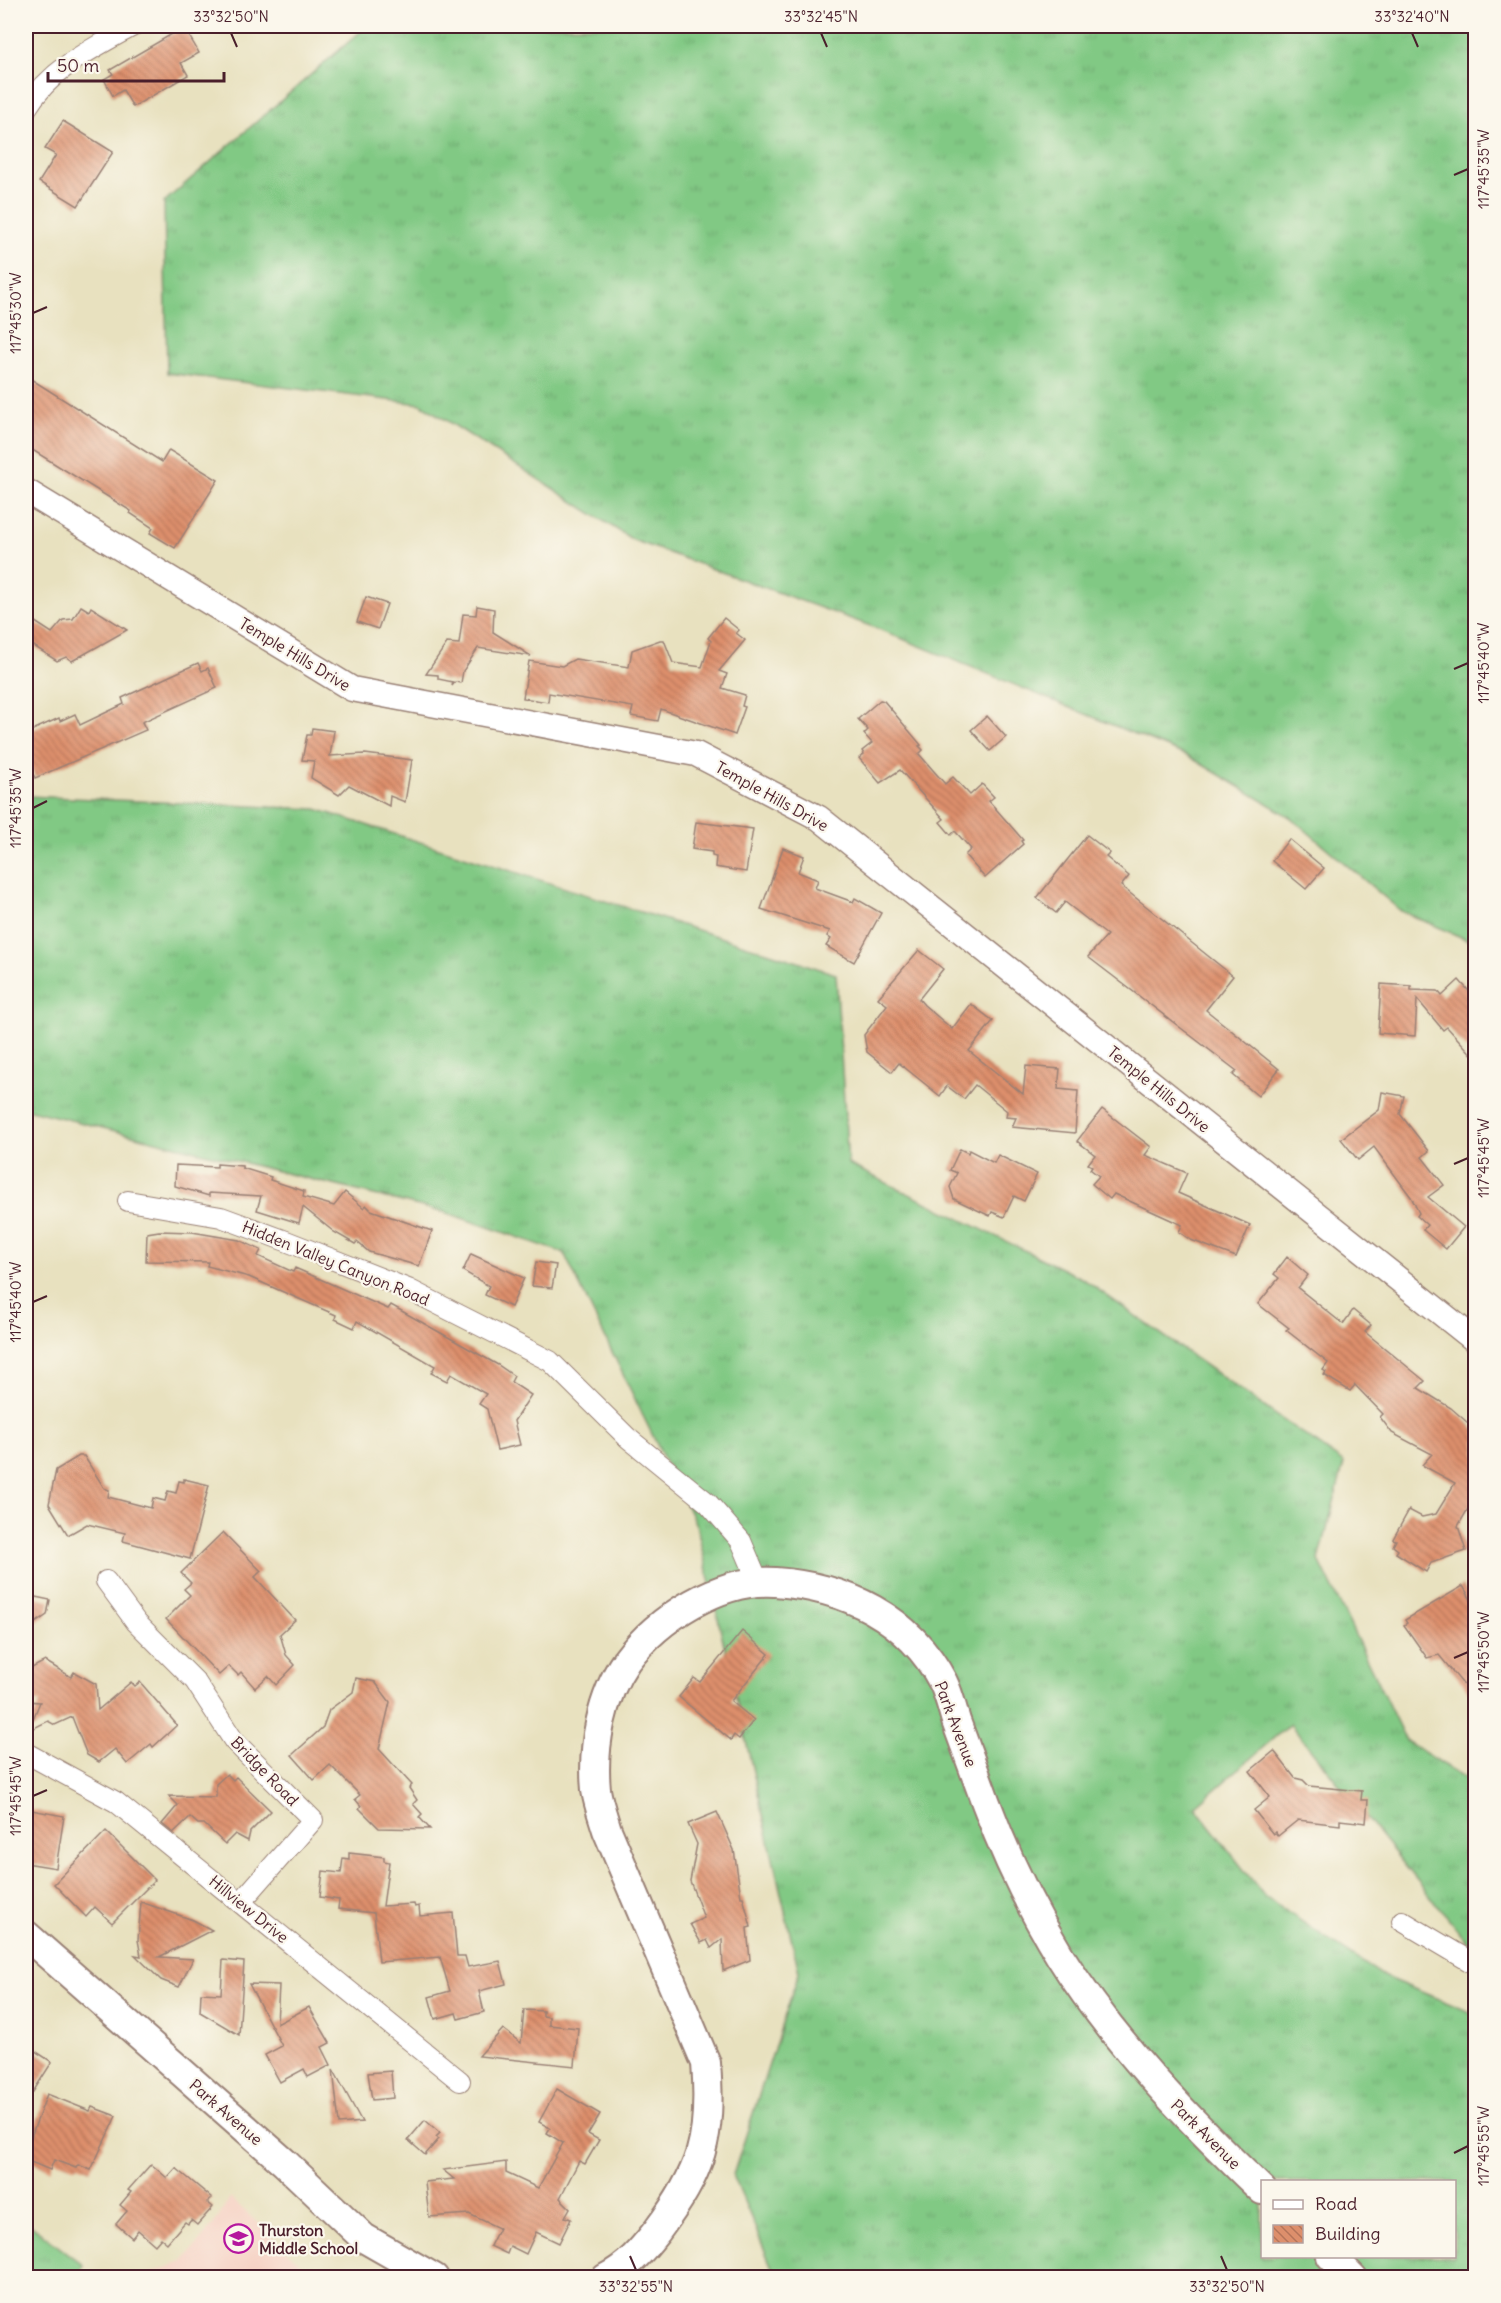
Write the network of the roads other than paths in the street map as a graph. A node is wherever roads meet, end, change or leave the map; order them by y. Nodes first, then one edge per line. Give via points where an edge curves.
1 (133, 26) edge
2 (26, 109) edge
3 (26, 491) edge
4 (128, 1201) dead end
5 (1476, 1341) edge
6 (105, 1581) dead end
7 (758, 1581) junction
8 (26, 1754) edge
9 (241, 1902) junction
10 (1402, 1921) dead end
11 (26, 1935) edge
12 (1476, 1965) edge
13 (460, 2081) dead end
14 (1261, 2188) edge
15 (1333, 2258) edge
16 (434, 2277) edge
17 (606, 2277) edge
18 (1353, 2277) edge

1 - 2 street via 80,56 38,88
3 - 5 street, Temple Hills Drive via 352,689 696,754 819,818
4 - 7 street, Hidden Valley Canyon Road via 221,1217 286,1241 408,1288 550,1361 628,1438 708,1503 741,1540
6 - 9 street, Bridge Road via 136,1622 195,1681 234,1741 313,1820
7 - 14 main road, Park Avenue via 805,1584 854,1598 888,1616 915,1641 943,1682 1003,1849 1062,1958 1159,2087
7 - 17 main road, Park Avenue via 707,1596 639,1644 618,1673 602,1710 596,1791 607,1830 706,2063 709,2100 704,2141 694,2176 644,2247 625,2268
8 - 9 street, Hillview Drive via 116,1802
9 - 13 street, Hillview Drive
10 - 12 street
11 - 16 main road, Park Avenue via 285,2163 364,2238
15 - 18 main road

